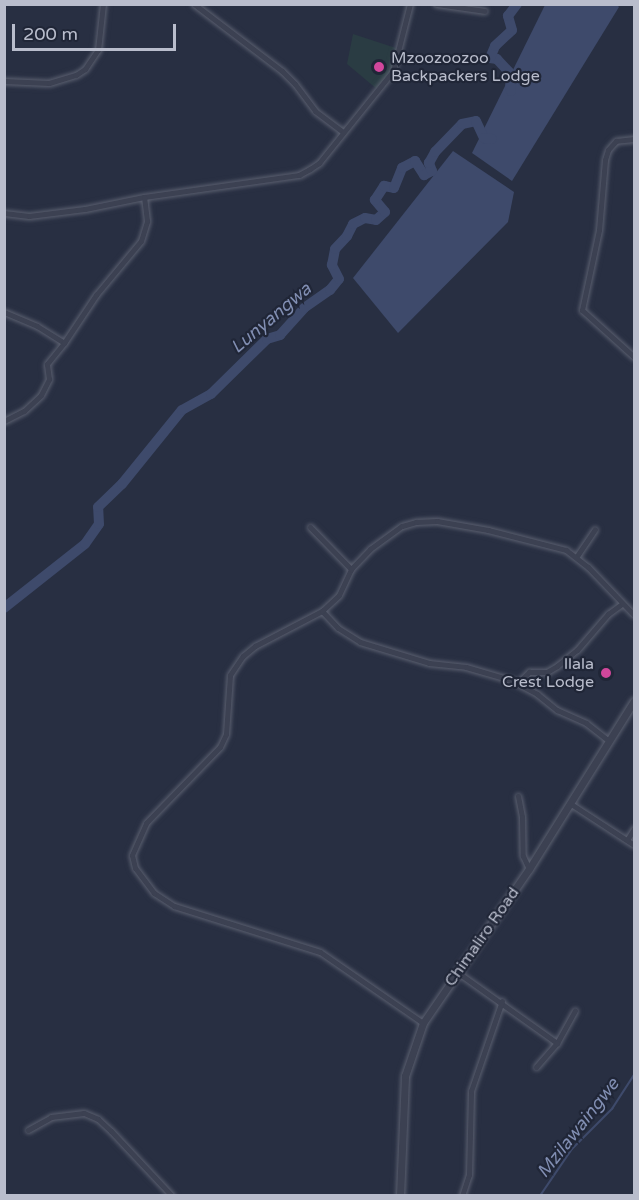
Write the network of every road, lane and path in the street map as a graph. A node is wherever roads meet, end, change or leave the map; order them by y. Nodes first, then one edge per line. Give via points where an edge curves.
1 (103, 4) edge
2 (194, 4) edge
3 (410, 4) edge
4 (436, 4) edge
5 (485, 11) dead end
6 (4, 81) edge
7 (343, 132) junction
8 (634, 140) edge
9 (144, 197) junction
10 (4, 213) edge
11 (4, 312) edge
12 (64, 344) junction
13 (634, 357) edge
14 (4, 421) edge
15 (310, 527) dead end
16 (596, 530) dead end
17 (577, 556) junction
18 (351, 569) junction
19 (622, 604) junction
20 (322, 611) junction
21 (634, 615) edge
22 (518, 683) junction
23 (634, 701) edge
24 (609, 741) junction
25 (518, 796) dead end
26 (571, 804) junction
27 (634, 829) edge
28 (627, 840) junction
29 (634, 845) edge
30 (529, 869) junction
31 (457, 972) junction
32 (501, 1001) junction
33 (575, 1011) dead end
34 (423, 1023) junction
35 (557, 1042) junction
36 (536, 1067) dead end
37 (28, 1130) dead end
38 (172, 1196) edge
39 (400, 1196) edge
40 (462, 1196) edge

1 - 6 street via 98,50 85,69 49,83
2 - 7 street via 296,84 315,111
3 - 7 street via 393,71
4 - 5 street
7 - 9 street via 319,163 299,175
8 - 13 street via 616,141 608,150 600,231 582,310
9 - 10 street via 29,216
9 - 12 street via 147,221 141,241 96,295
11 - 12 street via 37,326
12 - 14 street via 46,366 49,379 41,394 24,411
15 - 18 street
16 - 17 street
17 - 18 street via 488,530 437,521 416,522 389,532
17 - 19 street
18 - 20 street via 339,595
19 - 21 street
19 - 22 street via 557,666 547,672 529,672
20 - 22 street via 360,642
20 - 34 street via 255,646 236,665 230,675 226,734 220,747 146,823 132,855 135,868 154,892 174,906 320,952
22 - 24 street
23 - 24 street, Chimaliro Road
24 - 26 street, Chimaliro Road
25 - 30 street via 523,856
26 - 28 street
26 - 30 street, Chimaliro Road
27 - 28 street
28 - 29 street
30 - 31 street, Chimaliro Road
31 - 32 street
31 - 34 street, Chimaliro Road
32 - 35 street
32 - 40 street via 471,1091 470,1175
33 - 35 street
34 - 39 street, Chimaliro Road via 405,1076
35 - 36 street
37 - 38 street via 51,1117 84,1113 111,1131

